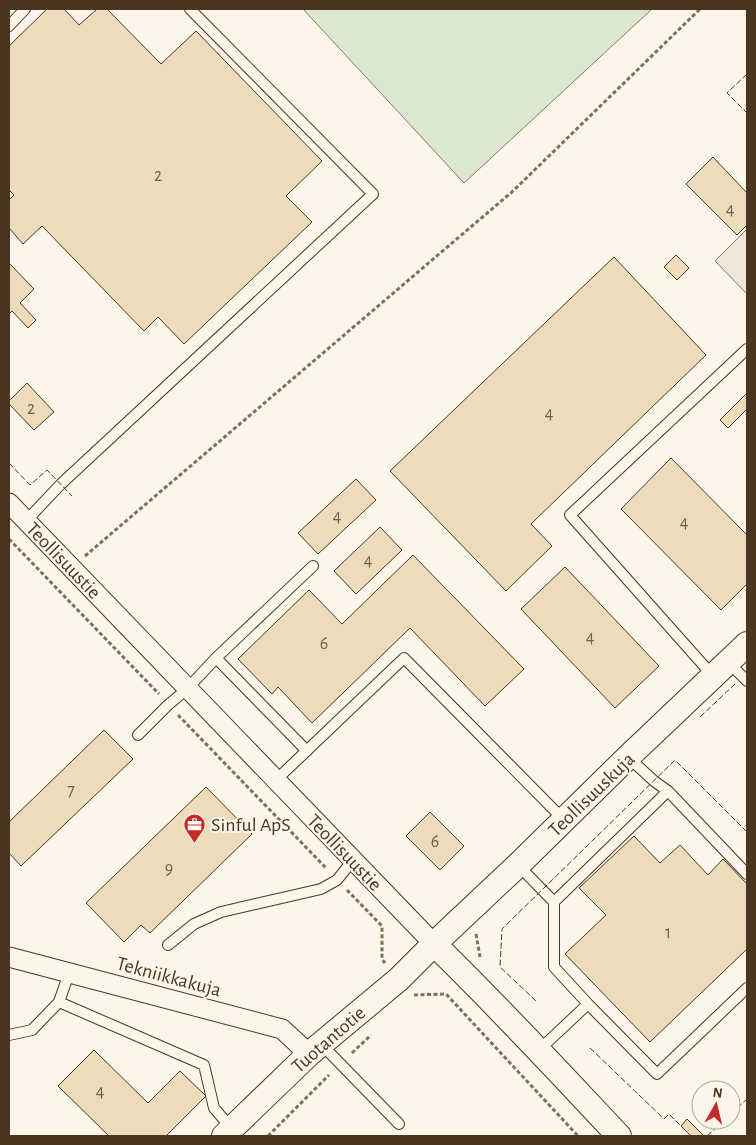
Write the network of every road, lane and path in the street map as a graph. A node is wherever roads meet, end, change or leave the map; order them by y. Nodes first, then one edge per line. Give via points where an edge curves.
1 (26, 9) edge
2 (190, 9) edge
3 (700, 9) edge
4 (9, 26) edge
5 (747, 349) edge
6 (9, 503) edge
7 (26, 521) junction
8 (9, 539) edge
9 (312, 566) dead end
10 (71, 567) junction
11 (747, 644) edge
12 (216, 658) junction
13 (720, 669) junction
14 (747, 681) edge
15 (188, 689) junction
16 (168, 705) junction
17 (138, 735) dead end
18 (307, 751) junction
19 (628, 757) junction
20 (276, 780) junction
21 (668, 791) junction
22 (564, 820) junction
23 (353, 860) junction
24 (518, 866) junction
25 (747, 874) edge
26 (338, 880) junction
27 (554, 902) junction
28 (434, 944) junction
29 (168, 945) dead end
30 (9, 957) edge
31 (69, 973) junction
32 (399, 979) junction
33 (747, 988) edge
34 (59, 1002) junction
35 (588, 1004) junction
36 (9, 1034) edge
37 (315, 1049) junction
38 (539, 1050) junction
39 (399, 1124) dead end
40 (228, 1132) edge
41 (578, 1136) edge
42 (619, 1136) edge

1 - 4 lane
2 - 7 lane via 373,194 61,484
3 - 10 path via 513,191
5 - 13 lane via 570,515
6 - 7 street, Teollisuustie
7 - 10 street, Teollisuustie
8 - 16 path
9 - 12 lane
10 - 15 street, Teollisuustie
11 - 13 street, Teollisuuskuja
12 - 15 lane
12 - 18 lane
13 - 14 lane
13 - 19 street, Teollisuuskuja
15 - 16 lane
15 - 20 street, Teollisuustie
16 - 17 lane
16 - 26 path
18 - 20 lane
18 - 22 lane via 404,658
19 - 21 lane
19 - 22 street, Teollisuuskuja
20 - 23 street, Teollisuustie
21 - 25 lane
21 - 27 lane
22 - 24 street, Teollisuuskuja
23 - 26 lane
23 - 28 street, Teollisuustie
24 - 27 lane
24 - 28 street, Teollisuuskuja
26 - 29 lane via 321,890 221,912 194,924
26 - 32 path via 382,926 382,959
27 - 35 lane via 554,967
28 - 32 street, Tuotantotie
28 - 38 street, Teollisuustie
30 - 31 street, Tekniikkakuja
31 - 34 lane
31 - 37 street, Tekniikkakuja via 282,1030
32 - 37 street, Tuotantotie
32 - 41 path via 412,995 446,994
33 - 35 lane via 657,1074
34 - 36 lane via 32,1030
34 - 40 lane via 204,1065 214,1108
35 - 38 lane
37 - 39 lane
37 - 40 street, Tuotantotie
38 - 42 street, Teollisuustie

